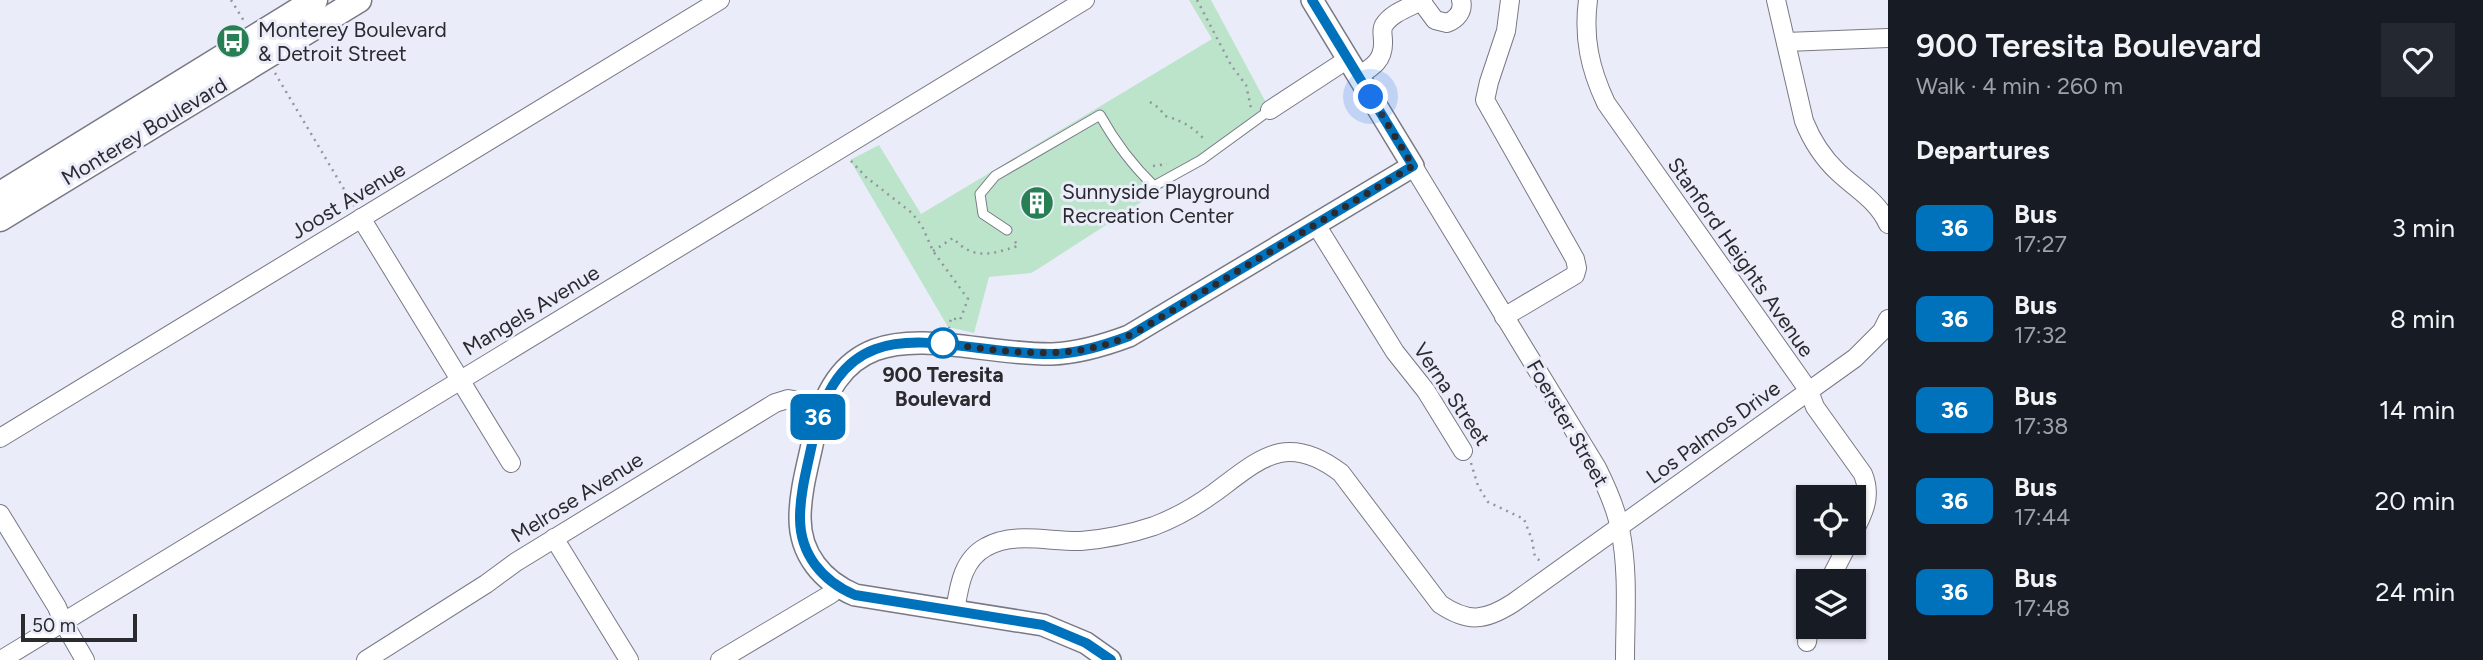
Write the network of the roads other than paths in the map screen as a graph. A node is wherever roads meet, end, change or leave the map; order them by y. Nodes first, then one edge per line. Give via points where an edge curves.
1 (315, 0) edge
2 (359, 0) edge
3 (720, 0) edge
4 (1085, 0) edge
5 (1312, 0) edge
6 (1461, 0) edge
7 (1510, 0) edge
8 (1588, 0) edge
9 (1776, 0) edge
10 (1422, 1) edge
11 (1888, 38) edge
12 (1786, 42) junction
13 (1353, 68) junction
14 (1270, 110) joint
15 (1413, 166) junction
16 (0, 194) edge
17 (359, 214) junction
18 (0, 219) edge
19 (1315, 223) junction
20 (1888, 224) edge
21 (1007, 230) dead end
22 (1504, 317) junction
23 (1888, 319) edge
24 (460, 380) junction
25 (1809, 391) junction
26 (821, 405) junction
27 (0, 438) edge
28 (1463, 451) road end
29 (511, 463) dead end
30 (1866, 505) edge
31 (0, 514) edge
32 (1620, 527) junction
33 (554, 538) junction
34 (838, 587) junction
35 (955, 611) junction
36 (62, 622) junction
37 (1, 660) edge
38 (85, 660) edge
39 (366, 660) edge
40 (629, 660) edge
41 (720, 660) edge
42 (1111, 660) edge
43 (1625, 660) edge

1 - 16 main road, Monterey Boulevard
2 - 18 main road, Monterey Boulevard
3 - 17 street, Joost Avenue
4 - 24 street, Mangels Avenue
5 - 13 street, Foerster Street
6 - 10 street via 1458,16 1441,23
7 - 22 street via 1506,31 1485,94 1487,104 1577,268 1575,275
8 - 25 street, Stanford Heights Avenue via 1588,52 1606,103
9 - 12 street
10 - 13 street via 1386,22 1380,60
11 - 12 street
12 - 20 street via 1812,140 1838,173 1870,198
13 - 14 street
13 - 15 street, Foerster Street
14 - 21 lane via 1201,160 1154,186 1115,143 1100,115 985,186 980,194 983,214
15 - 19 street
15 - 22 street, Foerster Street
17 - 24 street
17 - 27 street, Joost Avenue
19 - 26 street via 1138,331 1108,344 1052,354 902,342 881,347 854,363
19 - 28 street, Verna Street
22 - 32 street, Foerster Street via 1597,468
23 - 25 street, Los Palmos Drive via 1870,345
24 - 29 street
24 - 36 street, Mangels Avenue
25 - 30 street, Stanford Heights Avenue via 1815,407 1863,474
25 - 32 street, Los Palmos Drive
26 - 33 street, Melrose Avenue via 788,399 775,403
26 - 34 street via 800,507 800,528 814,563
31 - 36 street
32 - 35 street, Los Palmos Drive via 1498,612 1466,618 1429,592 1341,473 1326,462 1293,452 1273,454 1252,463 1198,504 1155,525 1107,538 1010,539 984,548 963,573
32 - 43 street, Foerster Street
33 - 39 street, Melrose Avenue
33 - 40 street
34 - 35 street via 861,596
34 - 41 street
35 - 42 street via 1043,625 1086,643
36 - 37 street, Mangels Avenue
36 - 38 street

